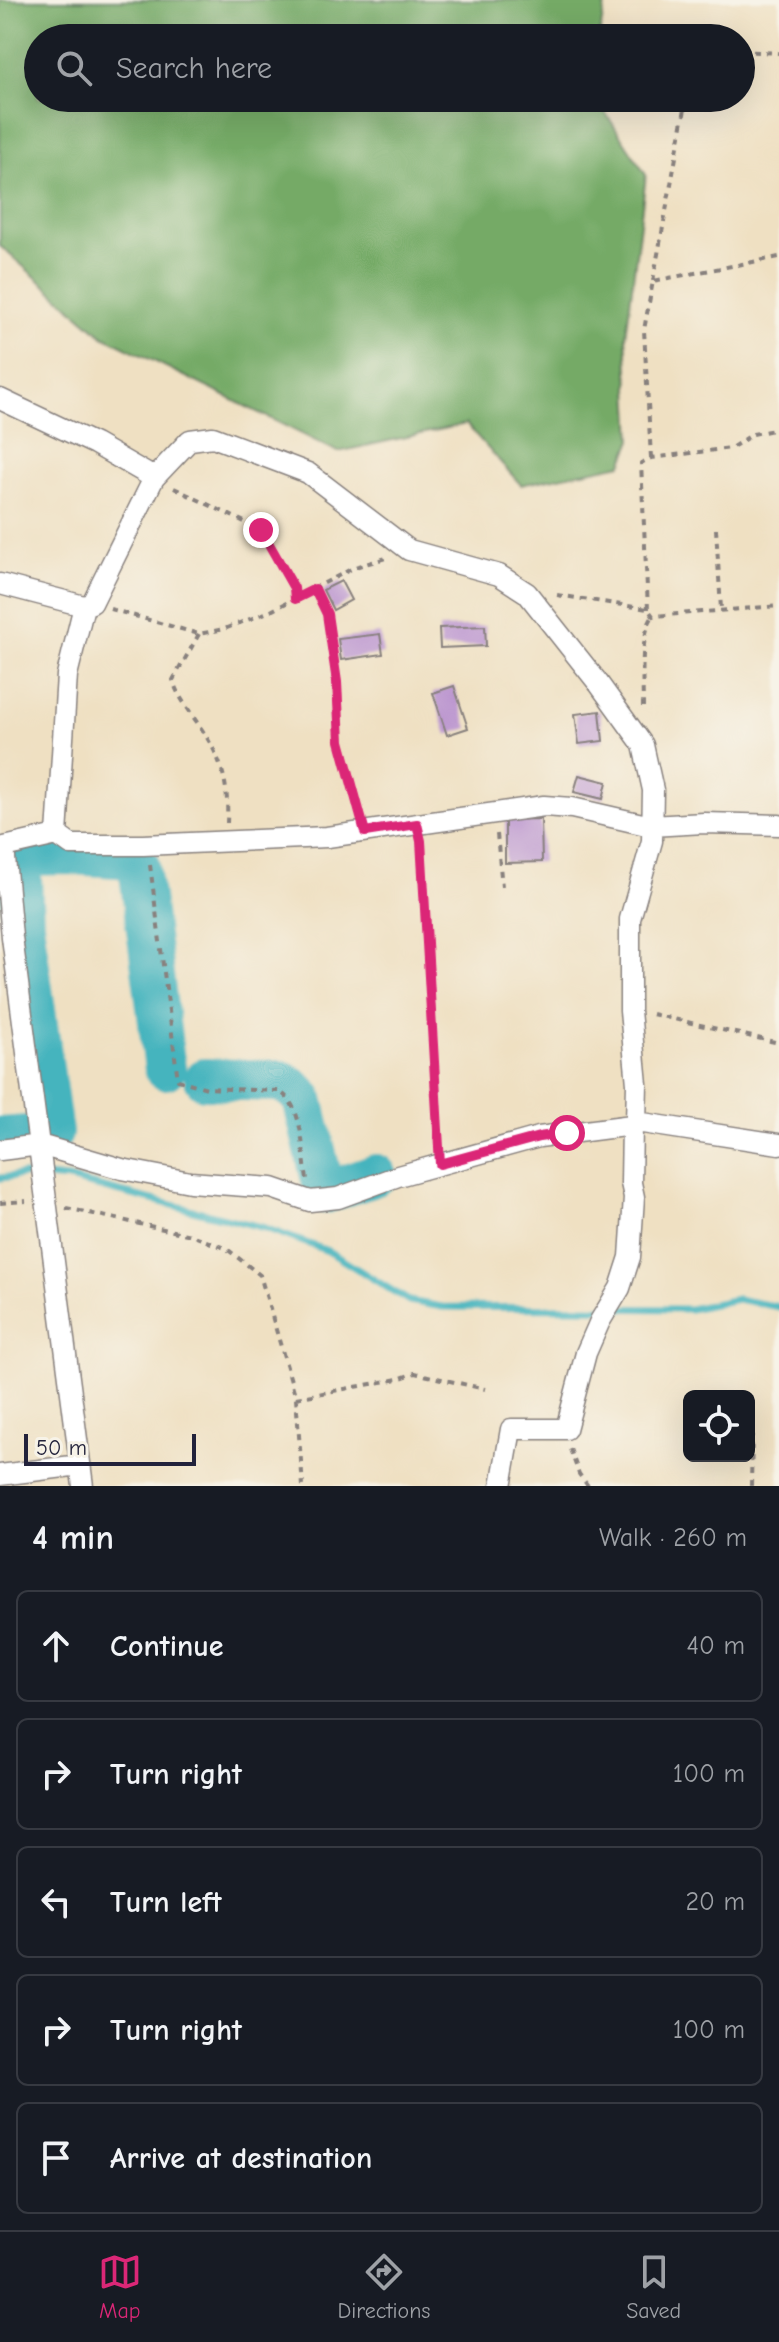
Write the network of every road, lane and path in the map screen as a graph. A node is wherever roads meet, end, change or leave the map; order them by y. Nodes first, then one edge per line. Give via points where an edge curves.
1 (755, 52) edge
2 (779, 53) edge
3 (684, 112) edge
4 (779, 257) edge
5 (653, 281) junction
6 (0, 399) edge
7 (779, 429) edge
8 (651, 458) junction
9 (154, 478) junction
10 (716, 529) dead end
11 (409, 550) junction
12 (0, 584) edge
13 (315, 589) junction
14 (527, 593) junction
15 (295, 599) junction
16 (88, 604) junction
17 (779, 606) edge
18 (648, 609) junction
19 (721, 609) junction
20 (653, 616) junction
21 (199, 634) junction
22 (643, 745) junction
23 (495, 813) junction
24 (417, 824) junction
25 (779, 825) edge
26 (651, 826) junction
27 (365, 832) junction
28 (57, 835) junction
29 (225, 841) junction
30 (143, 845) junction
31 (2, 847) edge
32 (502, 887) dead end
33 (630, 1011) junction
34 (779, 1043) edge
35 (634, 1124) junction
36 (779, 1144) edge
37 (40, 1145) junction
38 (0, 1150) edge
39 (440, 1164) junction
40 (310, 1201) junction
41 (0, 1203) edge
42 (48, 1204) junction
43 (485, 1389) dead end
44 (296, 1398) junction
45 (566, 1429) junction
46 (751, 1462) edge
47 (80, 1465) junction
48 (0, 1475) edge
49 (83, 1486) edge
50 (303, 1486) edge
51 (501, 1486) edge
52 (588, 1486) edge
53 (751, 1486) edge

1 - 2 path
3 - 5 path
4 - 5 path
5 - 8 path via 644,330
6 - 9 street
7 - 8 path via 753,434 731,448
8 - 18 path via 639,471
9 - 11 street via 190,440 213,437 308,473
9 - 15 path via 261,530
9 - 16 street
10 - 19 path
11 - 13 path via 355,567
11 - 14 street via 499,575
12 - 16 street
13 - 15 path
13 - 27 path via 327,614 340,741
14 - 18 path
14 - 22 street
15 - 21 path
16 - 21 path
16 - 28 street via 67,675
17 - 19 path
18 - 20 path
19 - 20 path
20 - 22 path via 647,623 643,671
21 - 29 path via 173,680 176,693 221,761 226,780
22 - 26 street via 653,790
23 - 24 street
23 - 26 street via 572,808
23 - 32 path
24 - 27 street
24 - 39 path
25 - 26 street
26 - 33 street via 652,841 630,919
27 - 29 street
28 - 30 street via 71,845
28 - 31 street
29 - 30 street
30 - 40 path via 149,856 178,1080 207,1088 279,1091 288,1097 296,1111
31 - 37 street
33 - 34 path
33 - 35 street via 637,1084
35 - 36 street
35 - 39 street via 539,1137
35 - 45 street via 630,1257 586,1353
37 - 38 street
37 - 40 street via 122,1169 190,1182 272,1188
37 - 42 street
39 - 40 street via 338,1198
41 - 42 path
42 - 44 path via 191,1235 247,1263 265,1286
42 - 47 street
43 - 44 path via 415,1373
44 - 50 path
45 - 51 street via 511,1429
45 - 52 path via 579,1474
46 - 53 path
47 - 48 street
47 - 49 street

